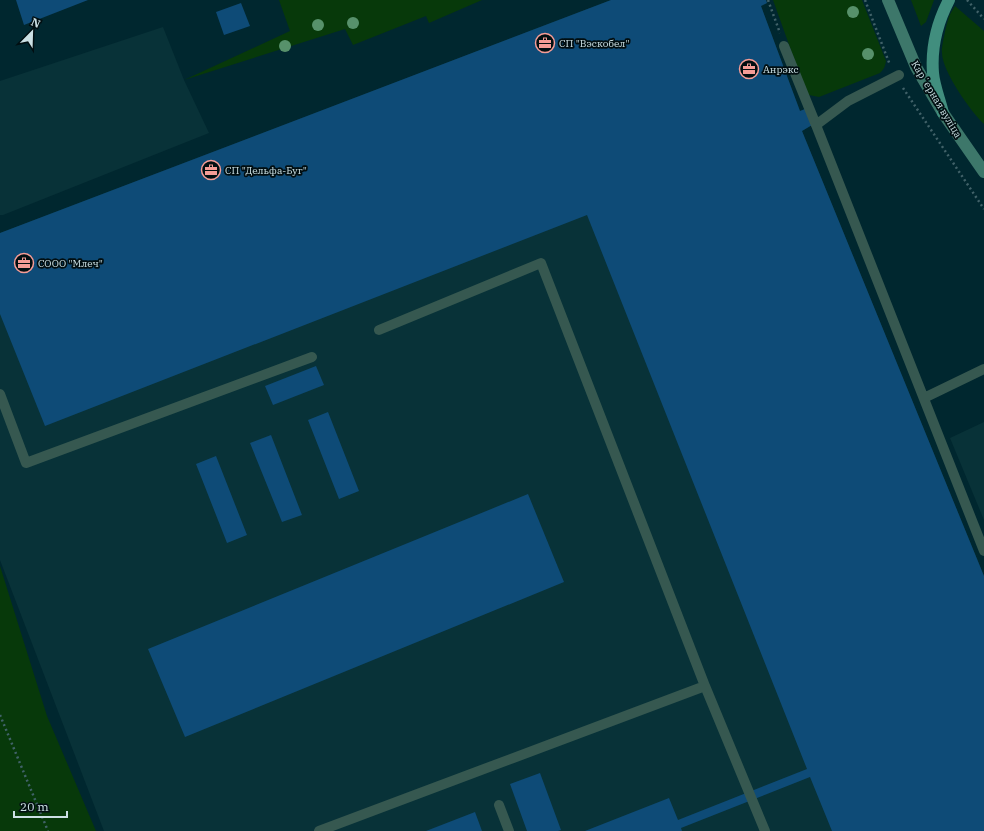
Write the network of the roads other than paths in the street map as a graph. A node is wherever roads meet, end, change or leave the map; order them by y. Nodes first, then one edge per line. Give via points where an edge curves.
1 (888, 0) edge
2 (949, 0) edge
3 (784, 46) road end
4 (897, 76) road end
5 (943, 113) junction
6 (816, 125) junction
7 (981, 160) edge
8 (984, 172) edge
9 (379, 330) dead end
10 (312, 357) dead end
11 (984, 369) edge
12 (0, 394) edge
13 (924, 398) junction
14 (984, 550) edge
15 (705, 686) junction
16 (499, 804) dead end
17 (319, 831) edge
18 (509, 831) edge
19 (765, 831) edge

1 - 5 street, Карʼерная вуліца via 916,67
2 - 5 main road via 936,31 933,50 933,74
3 - 6 lane
4 - 6 lane via 848,102
5 - 7 street, Карʼерная вуліца
6 - 13 lane
7 - 8 street, Карʼерная вуліца
9 - 15 lane via 541,263
10 - 12 lane via 26,463
11 - 13 lane
13 - 14 lane
15 - 17 lane
15 - 19 lane
16 - 18 lane

